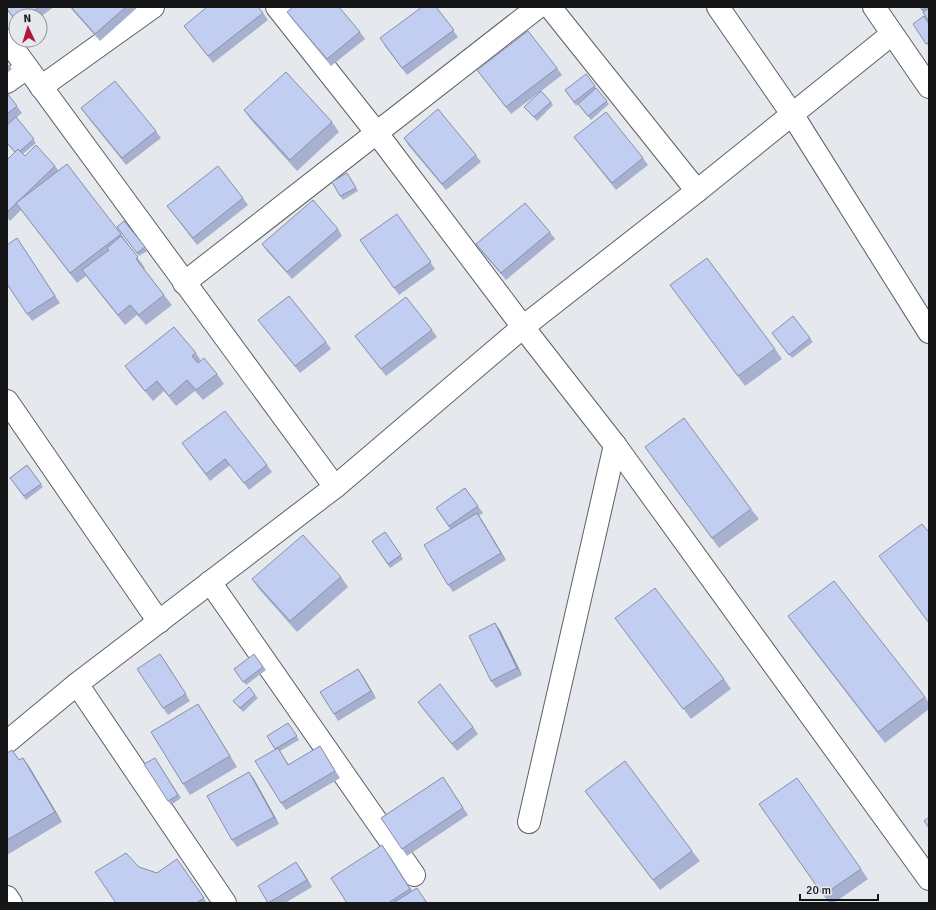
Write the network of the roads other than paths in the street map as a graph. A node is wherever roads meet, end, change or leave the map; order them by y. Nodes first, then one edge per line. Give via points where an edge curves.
1 (153, 7) edge
2 (277, 7) edge
3 (538, 7) edge
4 (550, 7) edge
5 (718, 7) edge
6 (874, 7) edge
7 (892, 34) junction
8 (7, 40) edge
9 (27, 68) junction
10 (7, 82) edge
11 (41, 87) junction
12 (929, 87) edge
13 (792, 114) junction
14 (376, 132) junction
15 (697, 191) junction
16 (184, 283) junction
17 (523, 327) junction
18 (929, 332) edge
19 (7, 401) edge
20 (615, 445) junction
21 (335, 487) junction
22 (210, 582) junction
23 (159, 622) junction
24 (77, 684) junction
25 (7, 742) edge
26 (529, 822) dead end
27 (414, 875) dead end
28 (929, 879) edge
29 (7, 897) edge
30 (11, 903) edge
31 (226, 903) edge

1 - 11 street
2 - 14 street
3 - 14 street
4 - 15 street
5 - 13 street
6 - 7 street
7 - 12 street
7 - 13 street
8 - 9 street
9 - 10 street
9 - 11 street
11 - 16 street
13 - 15 street
13 - 18 street
14 - 16 street
14 - 17 street
15 - 17 street
16 - 21 street
17 - 20 street
17 - 21 street
19 - 23 street
20 - 26 street
20 - 28 street
21 - 22 street
22 - 23 street
22 - 27 street
23 - 24 street
24 - 25 street
24 - 31 street
29 - 30 street

